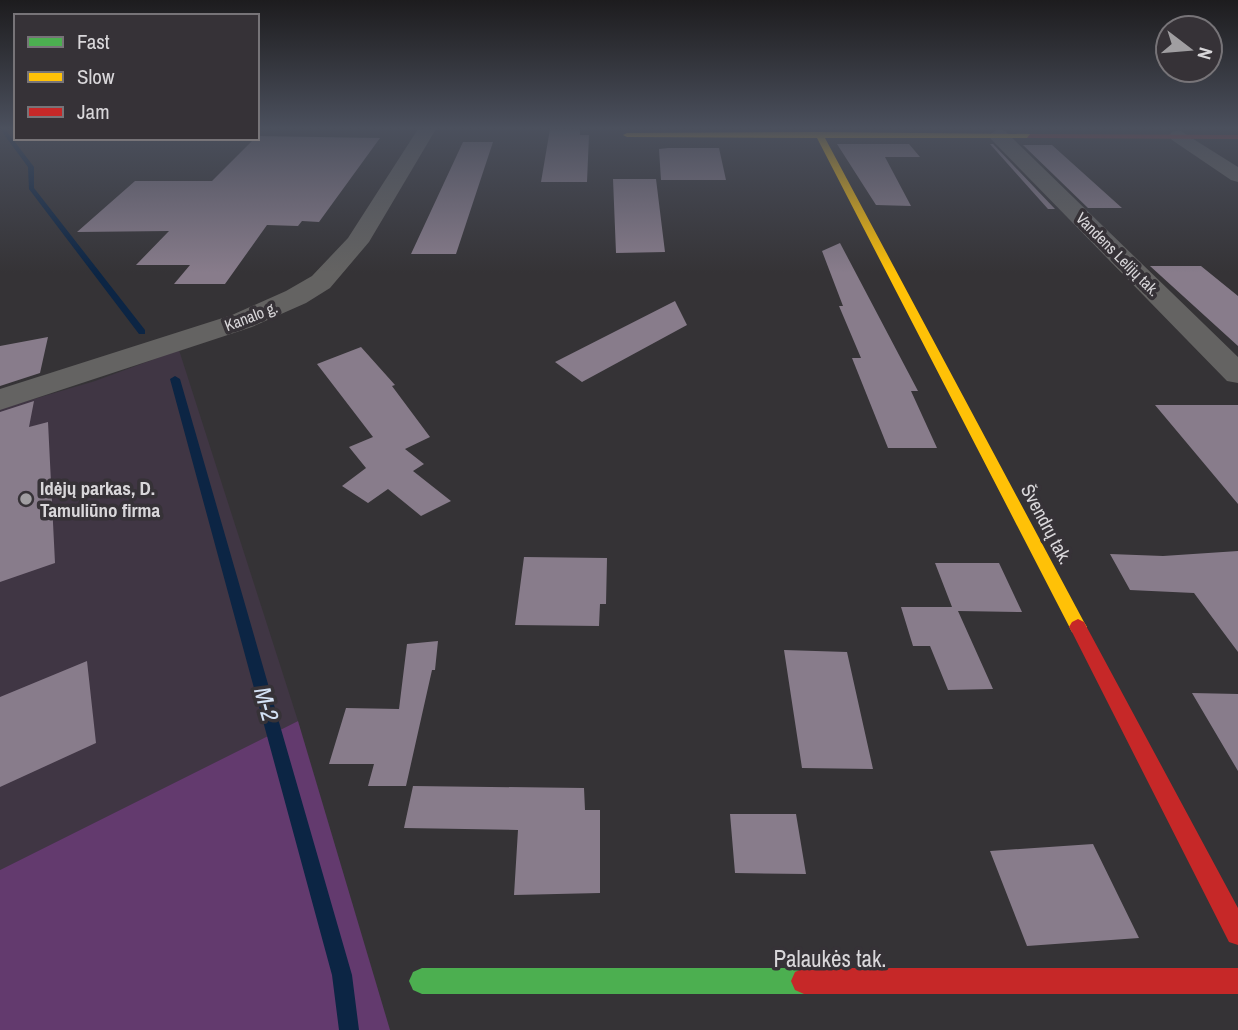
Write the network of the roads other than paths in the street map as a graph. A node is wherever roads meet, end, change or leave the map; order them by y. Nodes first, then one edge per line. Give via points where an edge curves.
1 (397, 177) edge
2 (842, 177) edge
3 (1040, 177) edge
4 (1238, 374) edge
5 (0, 400) edge
6 (1238, 933) edge
7 (422, 981) dead end
8 (1238, 981) edge

1 - 5 street, Kanalo g. via 357,242 321,282 296,297 242,321
2 - 6 street, Švendrų tak.
3 - 4 street, Vandens Lelijų tak.
7 - 8 street, Palaukės tak.

